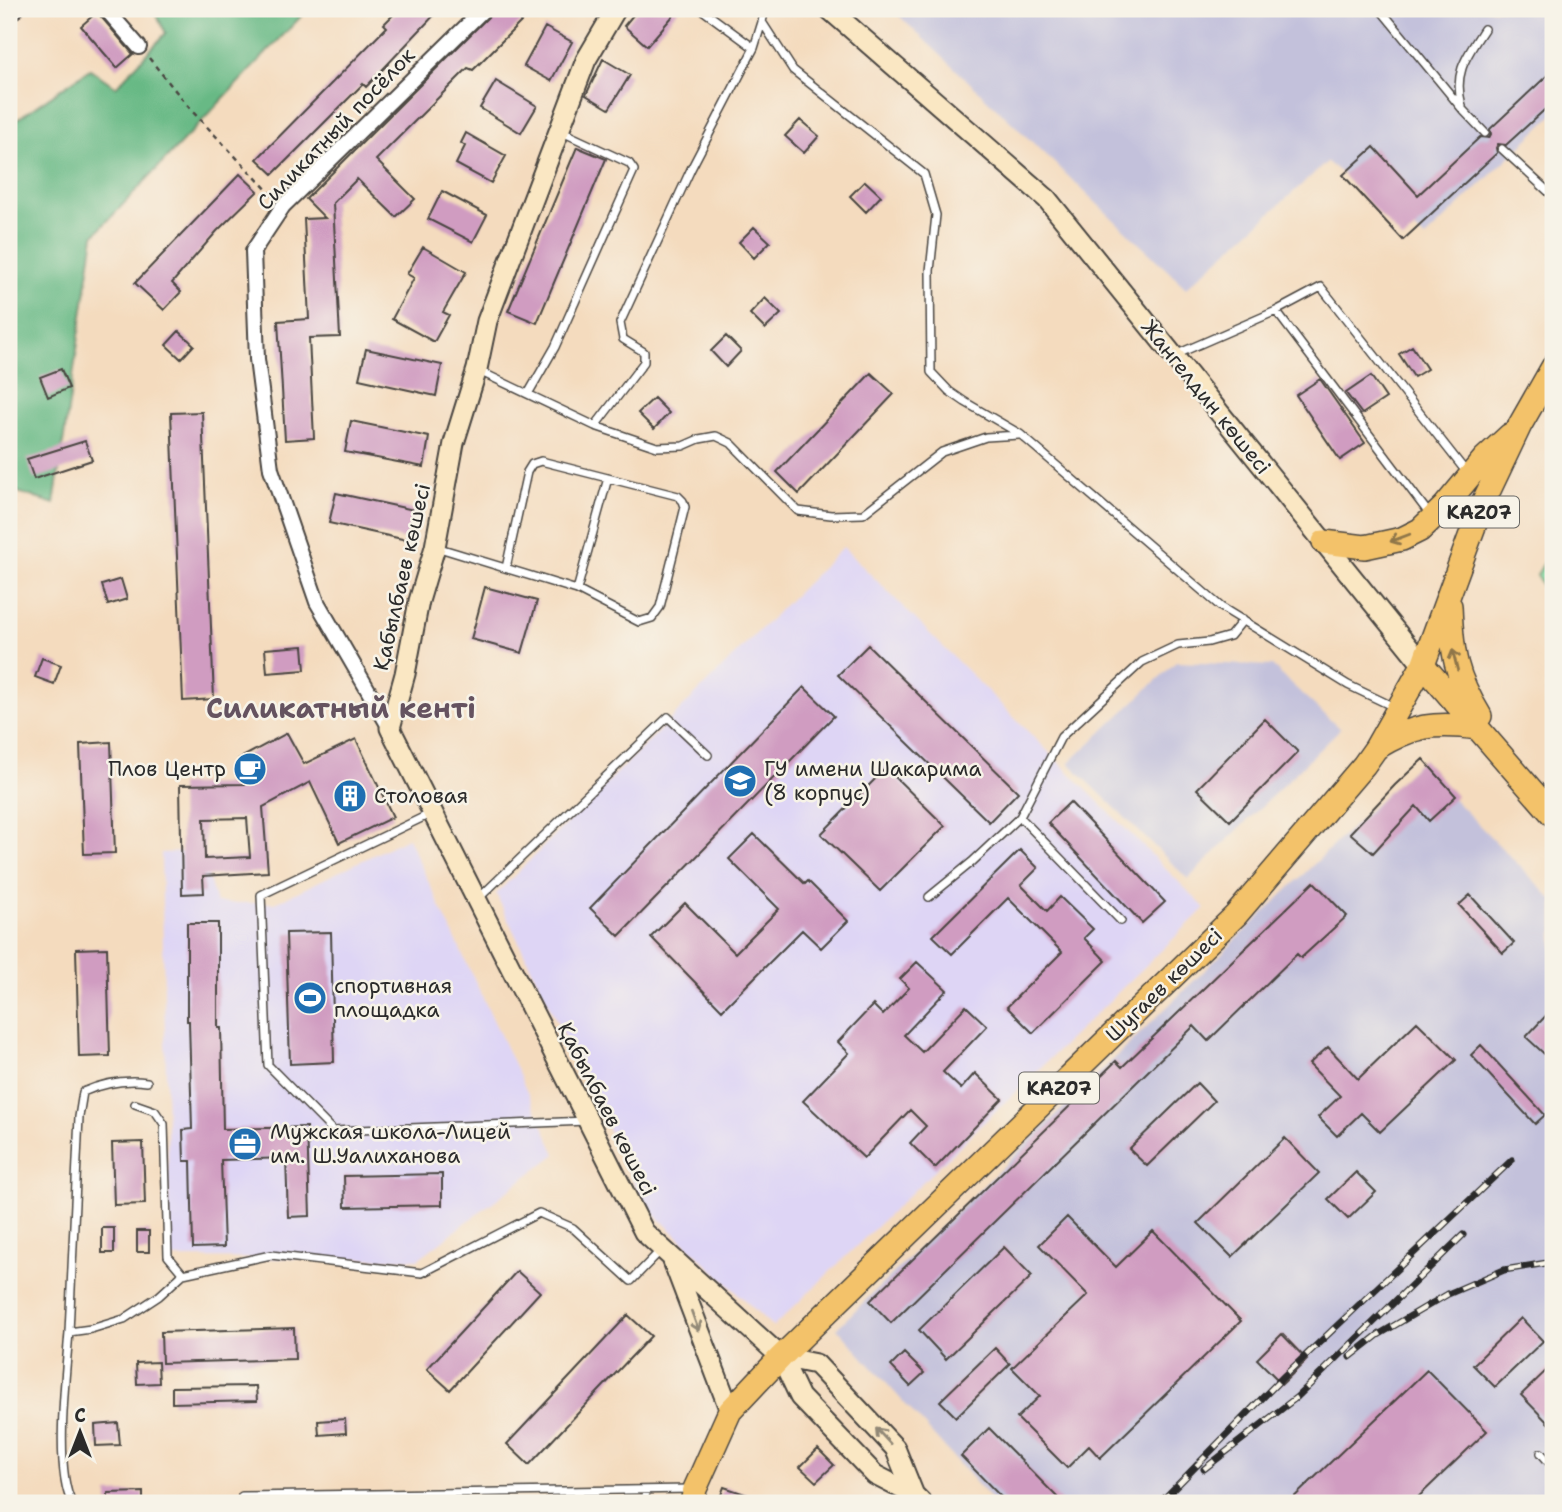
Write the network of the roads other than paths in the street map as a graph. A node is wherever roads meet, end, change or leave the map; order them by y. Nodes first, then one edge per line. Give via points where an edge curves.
1 (16, 9) edge
2 (106, 9) edge
3 (484, 9) edge
4 (616, 9) edge
5 (701, 9) edge
6 (765, 9) edge
7 (829, 9) edge
8 (1380, 9) edge
9 (9, 14) edge
10 (762, 22) junction
11 (1484, 29) dead end
12 (139, 47) road end
13 (754, 48) junction
14 (1463, 110) junction
15 (559, 130) junction
16 (1485, 133) dead end
17 (1502, 149) dead end
18 (1553, 197) edge
19 (1276, 311) junction
20 (1173, 356) junction
21 (1553, 367) edge
22 (477, 369) junction
23 (528, 394) junction
24 (1520, 425) junction
25 (595, 426) junction
26 (1020, 435) junction
27 (1470, 477) junction
28 (608, 478) junction
29 (1432, 518) junction
30 (1324, 542) junction
31 (435, 547) junction
32 (506, 568) junction
33 (578, 590) junction
34 (1450, 596) junction
35 (1243, 620) junction
36 (1423, 665) junction
37 (1398, 709) junction
38 (390, 728) junction
39 (1485, 736) junction
40 (1376, 748) junction
41 (708, 755) dead end
42 (432, 813) junction
43 (1553, 815) edge
44 (1020, 817) junction
45 (929, 897) dead end
46 (476, 901) junction
47 (1121, 921) dead end
48 (147, 1082) dead end
49 (135, 1104) dead end
50 (587, 1121) junction
51 (667, 1253) junction
52 (183, 1274) junction
53 (69, 1332) junction
54 (781, 1357) junction
55 (730, 1411) junction
56 (1541, 1453) dead end
57 (1553, 1468) edge
58 (647, 1490) junction
59 (693, 1496) edge
60 (918, 1499) edge
61 (72, 1503) edge
62 (242, 1503) edge
63 (643, 1503) edge

1 - 9 street
2 - 12 street
3 - 38 street, Силикатный посёлок via 283,206 253,251 257,359 271,469 317,602
4 - 15 main road, Қабылбаев көшесі via 586,60
5 - 13 lane
6 - 10 lane
7 - 20 main road, Жангелдин көшесі via 1046,199
8 - 14 lane
10 - 13 lane
10 - 26 lane via 793,70 924,174 936,215 930,281 931,372 948,391
11 - 14 lane via 1459,76
13 - 25 lane via 691,169 620,323 623,339 644,352 644,362
14 - 16 lane
15 - 22 main road, Қабылбаев көшесі via 487,321
15 - 23 lane via 629,163 634,170 555,347
17 - 18 lane
19 - 20 lane
19 - 27 lane via 1321,287
19 - 29 lane
20 - 30 main road, Жангелдин көшесі
21 - 24 highway, KAZ07
22 - 23 lane
22 - 31 main road, Қабылбаев көшесі via 454,443
23 - 25 lane
24 - 27 highway
24 - 34 highway, KAZ07 via 1481,507
25 - 26 lane via 657,447 682,446 716,436 731,443 798,511 831,515 863,514 942,452 986,437
26 - 35 lane via 1221,607
27 - 29 highway
28 - 32 lane via 541,461 532,464
28 - 33 lane
28 - 33 lane via 683,501 660,607 652,618 639,622
29 -> 30 highway via 1419,530 1384,544 1365,548
30 - 36 main road, Жангелдин көшесі
31 - 32 lane
31 - 38 main road, Қабылбаев көшесі
32 - 33 lane
34 - 36 highway, KAZ07
39 -> 34 highway via 1482,719 1453,657
35 - 37 lane via 1348,685
35 - 44 lane via 1230,636 1178,645 1142,662 1060,737
36 - 37 highway, Шугаев көшесі / KAZ07
36 - 39 highway, Жангелдин көшесі
37 - 40 highway, Шугаев көшесі / KAZ07
38 - 42 main road, Қабылбаев көшесі
39 - 40 highway via 1450,724 1412,728
39 - 43 highway, Жангелдин көшесі
40 - 54 highway, Шугаев көшесі / KAZ07 via 1236,915
41 - 46 lane via 668,717
42 - 46 main road, Қабылбаев көшесі
42 - 50 lane via 261,895 268,1065 333,1131
44 - 45 lane
44 - 47 lane
46 - 50 main road, Қабылбаев көшесі
48 - 53 lane via 116,1082 83,1092
49 - 52 lane via 155,1111 164,1124 168,1256
50 - 51 main road, Қабылбаев көшесі via 644,1233
51 - 52 lane via 631,1281 573,1228 539,1213 422,1273 271,1255
51 - 54 main road, Қабылбаев көшесі
51 -> 55 main road
52 - 53 lane via 124,1319
53 - 61 lane via 62,1464
54 - 55 highway, Шугаев көшесі / KAZ07
54 - 60 main road, Қабылбаев көшесі via 800,1397 875,1475
60 -> 54 main road, Қабылбаев көшесі via 895,1448 816,1364
55 - 59 highway, Шугаев көшесі / KAZ07
56 - 57 lane
58 - 59 lane
58 - 62 lane via 242,1496
58 - 63 lane

